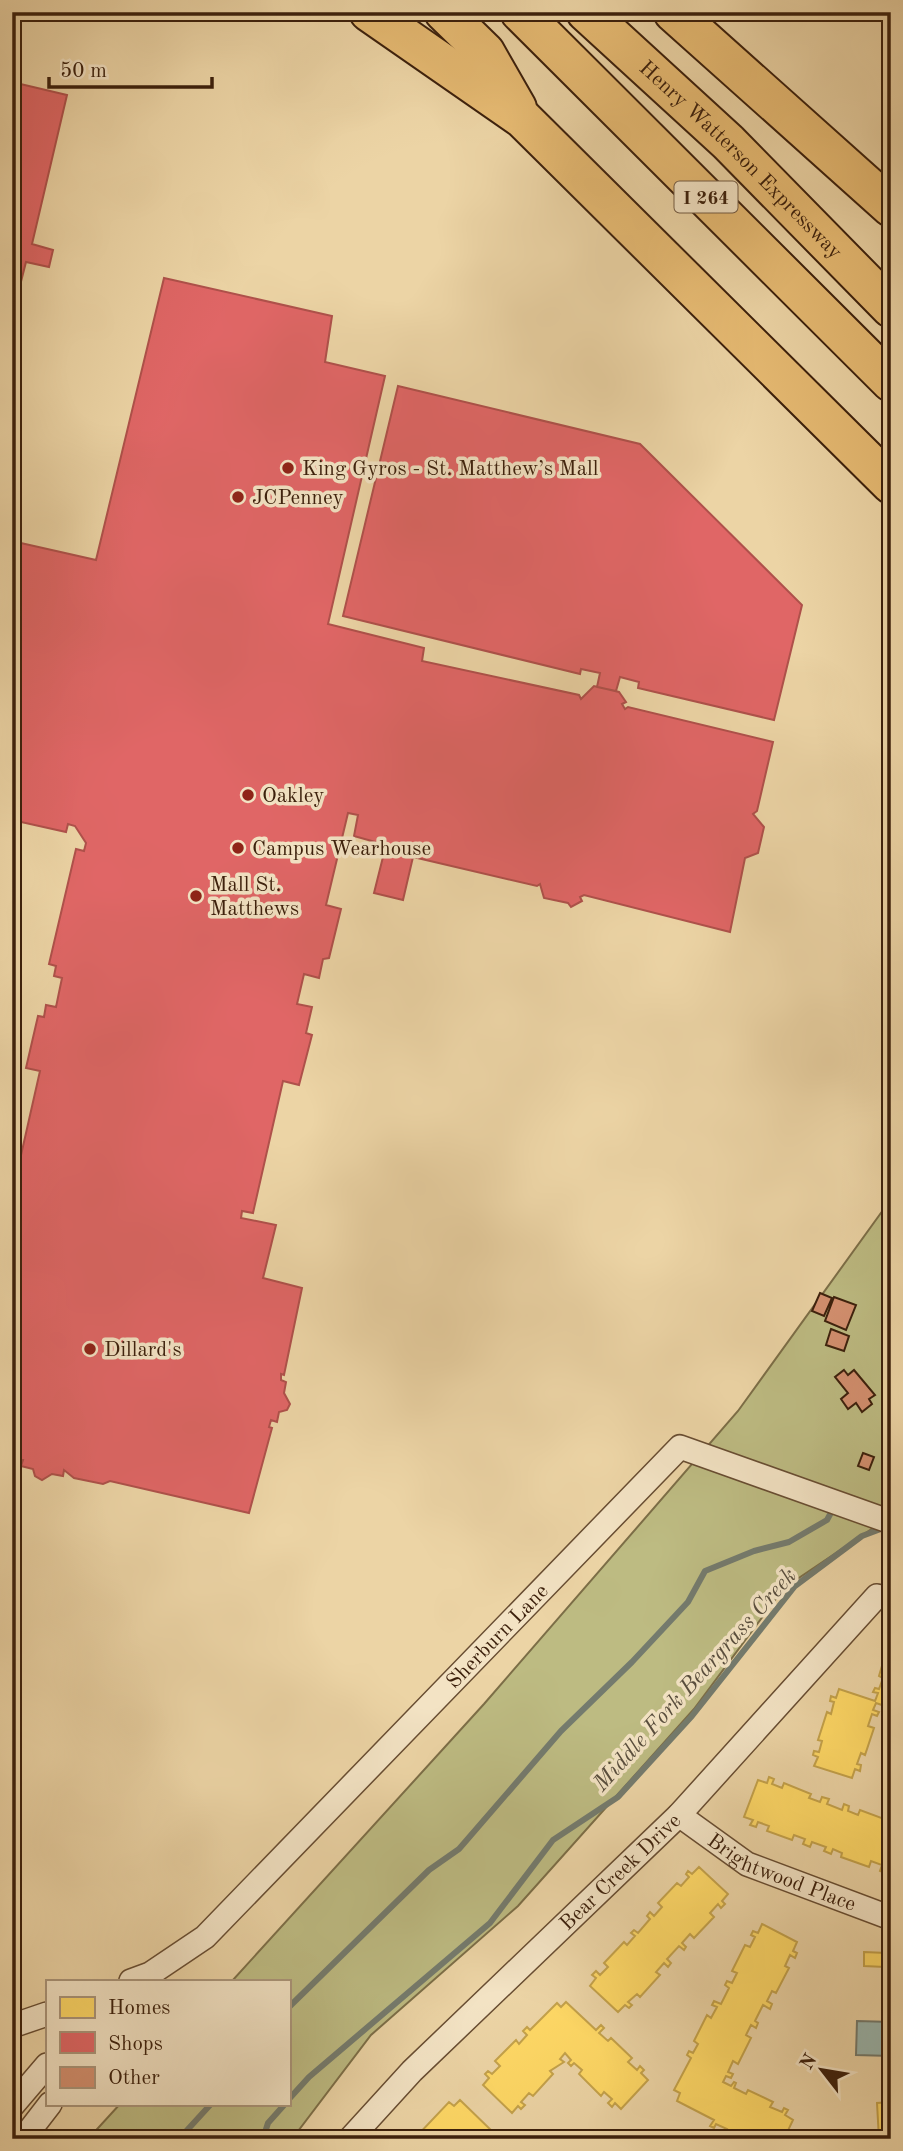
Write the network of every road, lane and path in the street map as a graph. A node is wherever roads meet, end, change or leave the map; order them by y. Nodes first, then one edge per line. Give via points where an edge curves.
1 (369, 12) edge
2 (444, 12) edge
3 (520, 12) edge
4 (586, 12) edge
5 (683, 19) edge
6 (523, 119) junction
7 (891, 207) edge
8 (891, 308) edge
9 (891, 382) edge
10 (891, 484) edge
11 (891, 1522) edge
12 (877, 1596) dead end
13 (679, 1815) junction
14 (891, 1918) edge
15 (142, 1979) edge
16 (46, 2014) edge
17 (12, 2025) edge
18 (46, 2066) edge
19 (30, 2082) edge
20 (12, 2106) edge
21 (48, 2106) edge
22 (23, 2139) edge
23 (350, 2139) edge

1 - 6 highway
2 - 6 highway via 485,52
3 - 9 highway, I 264
4 - 8 highway, Henry Watterson Expressway / I 264 via 728,142
5 - 7 highway
6 - 10 highway
11 - 15 street, Sherburn Lane via 680,1447 205,1937
12 - 13 street, Bear Creek Drive
13 - 14 street, Brightwood Place via 747,1864
13 - 23 street, Bear Creek Drive via 412,2071
16 - 17 street
18 - 19 street
19 - 20 street
21 - 22 street

